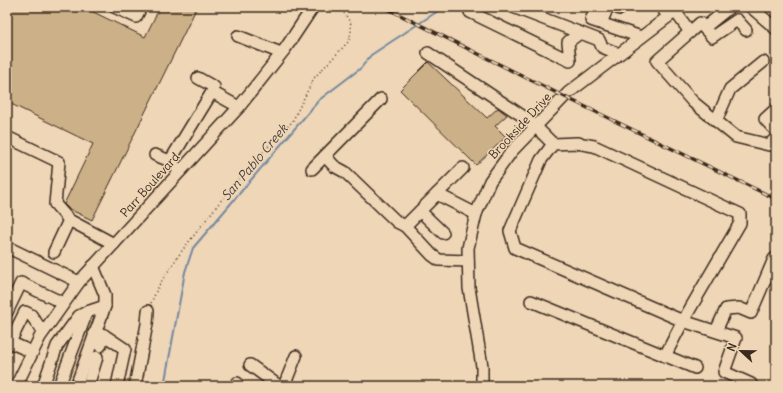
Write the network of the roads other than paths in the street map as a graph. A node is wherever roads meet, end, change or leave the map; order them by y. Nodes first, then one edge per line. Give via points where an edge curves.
1 (114, 7) edge
2 (141, 7) edge
3 (474, 7) edge
4 (513, 7) edge
5 (661, 7) edge
6 (730, 7) edge
7 (751, 7) edge
8 (311, 8) edge
9 (614, 8) edge
10 (595, 10) dead end
11 (675, 11) edge
12 (601, 23) junction
13 (704, 28) junction
14 (776, 29) edge
15 (746, 30) dead end
16 (690, 32) junction
17 (580, 33) junction
18 (238, 36) dead end
19 (641, 37) junction
20 (282, 53) junction
21 (428, 53) dead end
22 (619, 54) junction
23 (763, 62) dead end
24 (198, 78) dead end
25 (213, 90) junction
26 (381, 99) dead end
27 (239, 107) junction
28 (776, 109) edge
29 (716, 121) junction
30 (536, 127) junction
31 (776, 131) edge
32 (7, 137) edge
33 (774, 143) edge
34 (553, 144) junction
35 (155, 155) dead end
36 (325, 156) junction
37 (170, 161) junction
38 (463, 168) dead end
39 (312, 169) dead end
40 (180, 170) junction
41 (437, 194) junction
42 (420, 211) junction
43 (476, 214) junction
44 (70, 220) junction
45 (405, 226) junction
46 (443, 233) dead end
47 (114, 244) junction
48 (7, 247) edge
49 (54, 252) dead end
50 (776, 258) edge
51 (468, 261) junction
52 (93, 266) junction
53 (79, 282) junction
54 (531, 301) dead end
55 (63, 303) junction
56 (105, 306) junction
57 (148, 311) road end
58 (7, 312) edge
59 (87, 312) junction
60 (31, 315) junction
61 (54, 316) junction
62 (683, 321) junction
63 (716, 331) junction
64 (43, 332) junction
65 (99, 334) junction
66 (9, 342) edge
67 (32, 352) junction
68 (296, 356) dead end
69 (666, 356) junction
70 (250, 365) dead end
71 (695, 368) dead end
72 (751, 384) dead end
73 (16, 386) edge
74 (43, 386) edge
75 (59, 386) edge
76 (76, 386) edge
77 (88, 386) edge
78 (117, 386) edge
79 (135, 386) edge
80 (279, 386) edge
81 (284, 386) edge
82 (482, 386) edge

1 - 2 street via 136,17
3 - 17 street via 470,12 570,61 568,42
4 - 17 street
5 - 11 street
6 - 13 street
7 - 14 street
8 - 20 street, Parr Boulevard
9 - 12 street
10 - 12 street via 591,20
11 - 16 street
11 - 19 street, Brookside Drive
12 - 19 street
13 - 15 street via 712,37 737,20
13 - 16 street via 700,23
16 - 29 street via 657,61 693,102
17 - 22 street via 599,40 602,47
18 - 20 street
19 - 22 street, Brookside Drive
20 - 27 street, Parr Boulevard
21 - 30 street
22 - 30 street, Brookside Drive via 568,93
23 - 29 street via 730,89
24 - 25 street
25 - 27 street
25 - 37 street
26 - 36 street
27 - 40 street, Parr Boulevard
28 - 31 street via 765,119
29 - 33 street via 736,137
30 - 34 street
30 - 43 street, Brookside Drive via 499,167
32 - 44 street via 59,162 55,204
34 - 62 street via 541,160 510,231 515,248
34 - 62 street via 577,143 594,146 740,214 740,223
35 - 37 street
36 - 39 street
36 - 45 street via 397,222
37 - 40 street
38 - 41 street
40 - 47 street, Parr Boulevard
41 - 42 street
41 - 43 street
42 - 45 street
42 - 46 street
43 - 51 street, Brookside Drive via 468,248
44 - 47 street
44 - 49 street
45 - 51 street via 439,260
47 - 52 street, Parr Boulevard
48 - 53 street
50 - 63 street via 751,313 739,308 726,309
51 - 82 street, Brookside Drive via 469,288 482,366
52 - 53 street, Parr Boulevard
52 - 56 street via 106,295
53 - 55 street, Parr Boulevard
54 - 69 street
55 - 58 street via 21,283
55 - 61 street, Parr Boulevard
56 - 59 street
56 - 65 street
57 - 79 street
59 - 74 street via 79,316 57,346
59 - 75 street
60 - 61 street
60 - 64 street
60 - 66 street via 25,312
61 - 64 street, Parr Boulevard
62 - 63 street
62 - 69 street
63 - 72 street via 736,338 724,372
64 - 67 street, Parr Boulevard
65 - 76 street
65 - 77 street via 99,352
65 - 78 street via 125,349
66 - 67 street
67 - 73 street, Parr Boulevard
68 - 81 street
69 - 71 street
70 - 80 street

